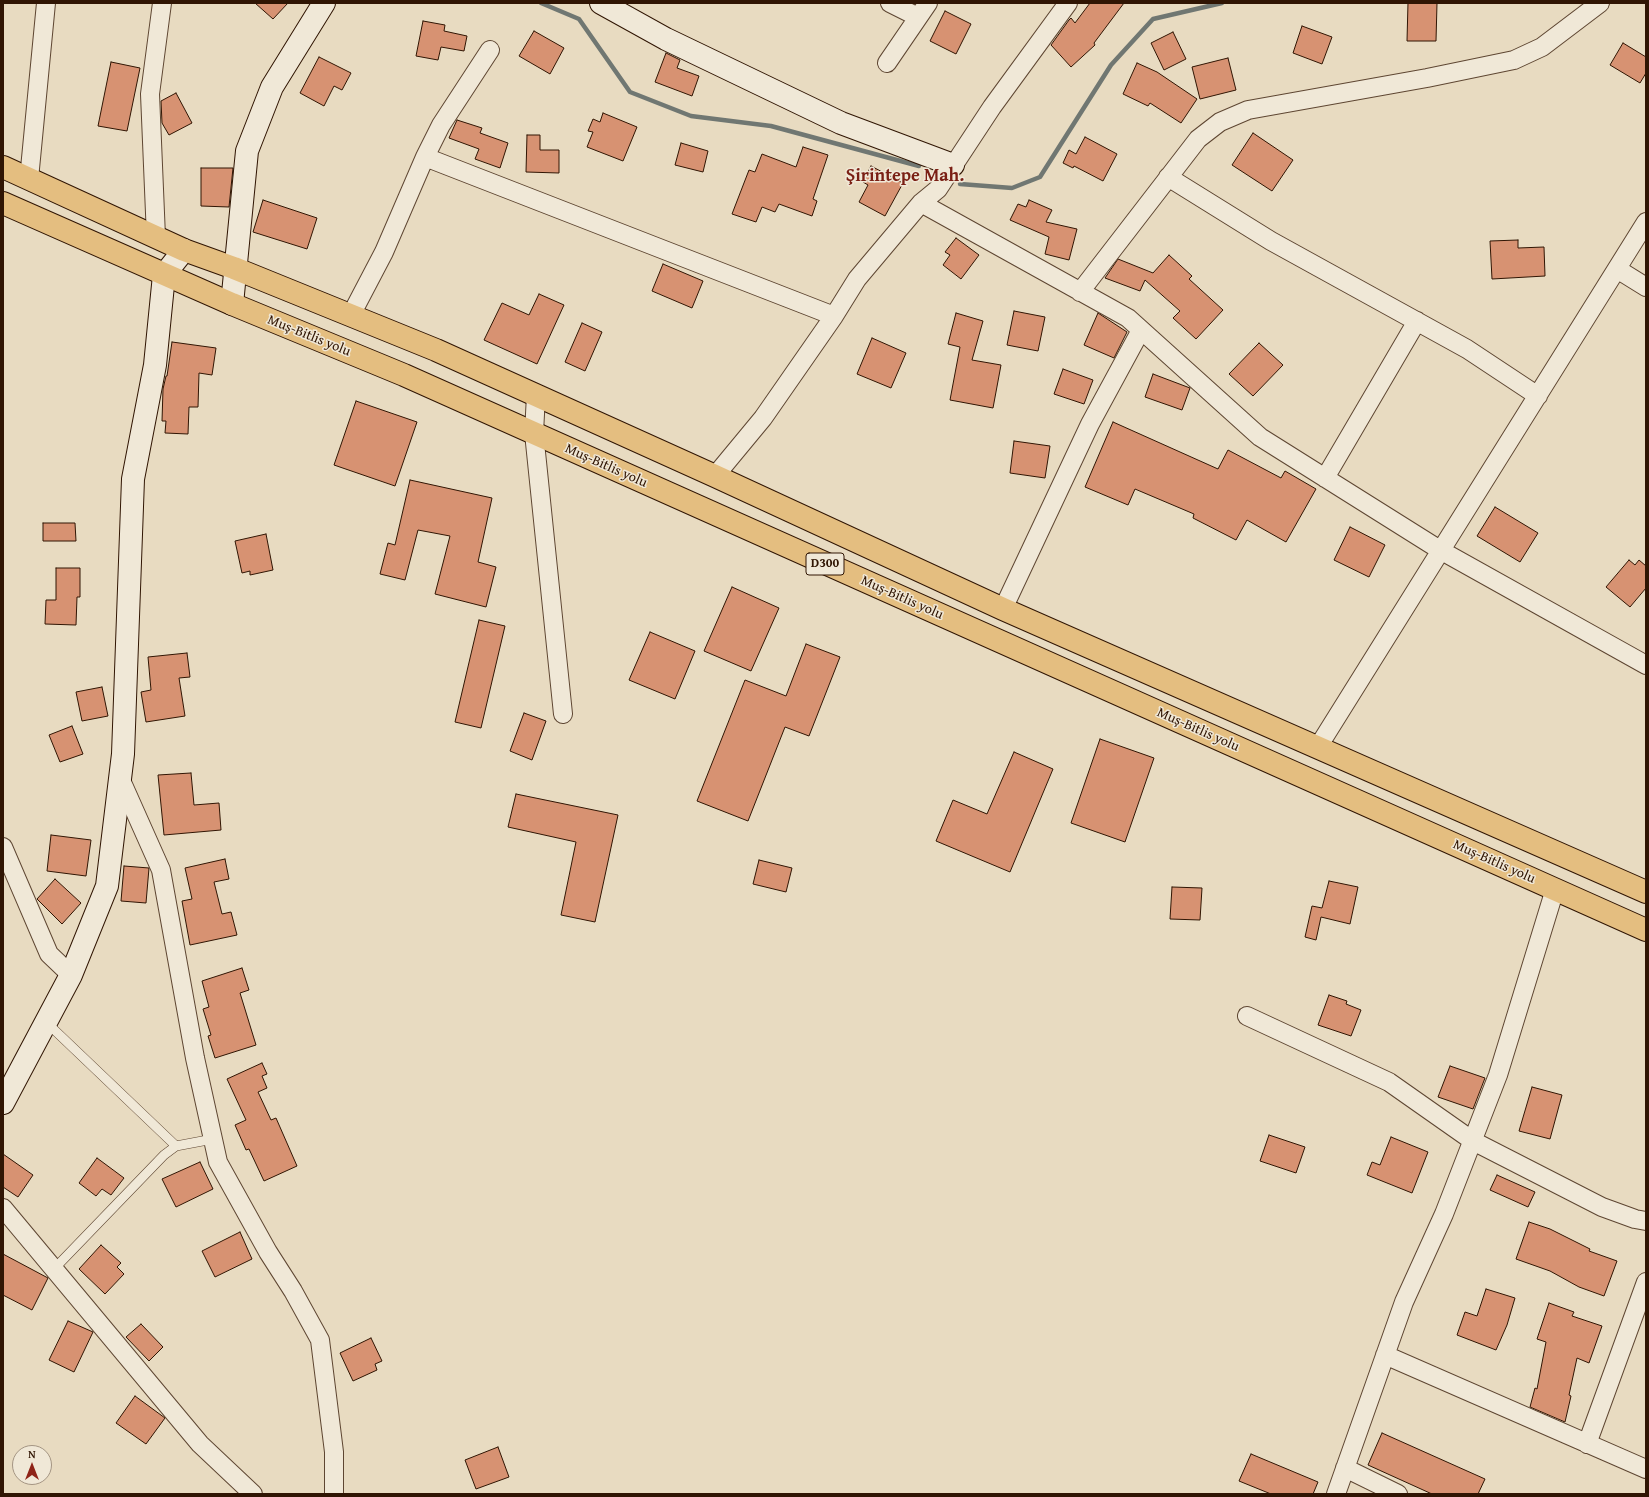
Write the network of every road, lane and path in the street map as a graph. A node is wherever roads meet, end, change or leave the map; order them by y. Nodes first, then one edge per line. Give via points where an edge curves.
1 (46, 3) edge
2 (162, 3) edge
3 (324, 3) edge
4 (601, 3) edge
5 (890, 3) edge
6 (1068, 3) edge
7 (1600, 3) edge
8 (923, 10) edge
9 (490, 50) dead end
10 (887, 63) dead end
11 (425, 157) junction
12 (953, 165) junction
13 (3, 167) edge
14 (1168, 177) junction
15 (29, 179) junction
16 (3, 203) edge
17 (921, 203) junction
18 (1646, 222) edge
19 (156, 237) junction
20 (184, 250) junction
21 (234, 268) junction
22 (1617, 269) junction
23 (164, 275) junction
24 (1646, 287) edge
25 (1080, 292) junction
26 (232, 304) junction
27 (351, 315) junction
28 (834, 316) junction
29 (1417, 321) junction
30 (1141, 330) junction
31 (536, 395) junction
32 (1538, 396) junction
33 (534, 433) junction
34 (715, 476) junction
35 (1325, 478) junction
36 (1440, 550) junction
37 (1003, 608) junction
38 (1646, 664) edge
39 (563, 714) dead end
40 (1318, 747) junction
41 (120, 778) junction
42 (3, 847) edge
43 (1555, 889) junction
44 (1646, 892) edge
45 (1646, 930) edge
46 (71, 975) junction
47 (1247, 1016) dead end
48 (46, 1022) junction
49 (3, 1103) edge
50 (213, 1138) junction
51 (1473, 1141) junction
52 (176, 1146) junction
53 (3, 1208) edge
54 (1646, 1221) edge
55 (54, 1269) junction
56 (1646, 1282) edge
57 (1385, 1355) junction
58 (1588, 1444) junction
59 (1345, 1468) junction
60 (1646, 1469) edge
61 (253, 1494) edge
62 (334, 1494) edge
63 (1336, 1494) edge
64 (1398, 1494) edge

1 - 15 street
2 - 19 street via 150,94
3 - 21 street via 272,87 247,151
4 - 12 street via 666,39 841,123
5 - 8 street
6 - 12 street
7 - 14 street via 1542,47 1514,60 1248,110 1220,122 1198,140
8 - 10 street
9 - 11 street via 441,125
11 - 27 street via 384,252
11 - 28 street
12 - 17 street via 938,189
13 - 15 highway, D300
14 - 25 street
14 - 29 street via 1271,241
15 - 19 highway, D300
16 - 23 highway, Muş-Bitlis yolu / D300
17 - 25 street
17 - 28 street via 857,279
18 - 22 street
19 - 20 highway, D300
20 - 21 highway, D300
20 - 23 street
21 - 26 street
21 - 27 highway, D300
22 - 24 street
22 - 32 street
23 - 26 highway, Muş-Bitlis yolu / D300
23 - 41 street via 156,365 133,479
25 - 30 street via 1128,318
26 - 33 highway, Muş-Bitlis yolu / D300 via 404,375
27 - 31 highway, D300
28 - 34 street via 763,418
29 - 32 street via 1467,349
29 - 35 street
30 - 35 street via 1260,437
30 - 37 street via 1090,424
31 - 33 street
31 - 34 highway, D300
32 - 36 street
33 - 39 street
33 - 43 highway, Muş-Bitlis yolu / D300
34 - 37 highway, D300
35 - 36 street
36 - 38 street
36 - 40 street
37 - 40 highway, D300
40 - 44 highway, D300
41 - 46 street via 107,886
41 - 50 street via 161,870 193,1050
42 - 46 street via 50,954
43 - 45 highway, Muş-Bitlis yolu / D300
43 - 51 street via 1498,1075
46 - 48 street
47 - 51 street via 1389,1082
48 - 49 street
48 - 52 lane
50 - 52 lane
50 - 62 street via 218,1162 320,1340 334,1452
51 - 54 street via 1602,1207
51 - 57 street via 1444,1214 1404,1302
52 - 55 lane via 164,1155
53 - 55 street
55 - 61 street via 200,1444
56 - 58 street
57 - 58 street
57 - 59 street
58 - 60 street
59 - 63 street
59 - 64 street

